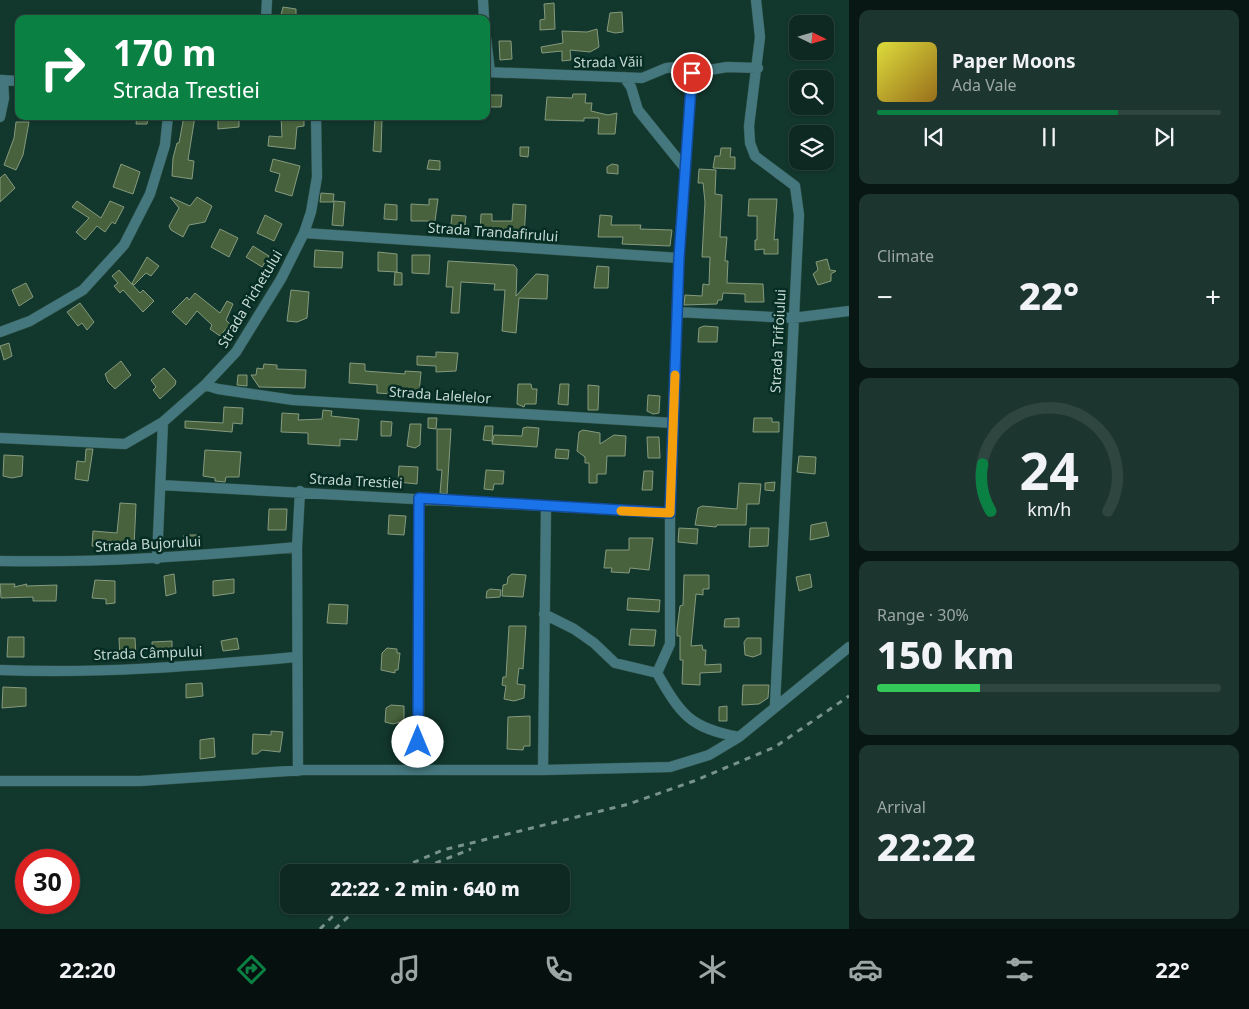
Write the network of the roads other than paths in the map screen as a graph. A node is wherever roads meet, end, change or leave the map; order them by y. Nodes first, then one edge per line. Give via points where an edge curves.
1 (267, 0) edge
2 (482, 0) edge
3 (756, 0) edge
4 (266, 15) edge
5 (484, 15) edge
6 (758, 68) junction
7 (490, 72) edge
8 (692, 73) junction
9 (624, 77) junction
10 (2, 80) edge
11 (15, 81) edge
12 (0, 118) edge
13 (168, 120) edge
14 (316, 120) edge
15 (684, 167) junction
16 (304, 233) junction
17 (679, 258) junction
18 (849, 311) edge
19 (677, 312) junction
20 (793, 318) junction
21 (0, 332) edge
22 (206, 385) junction
23 (163, 422) junction
24 (673, 424) junction
25 (0, 438) edge
26 (160, 485) junction
27 (300, 491) junction
28 (419, 498) junction
29 (546, 506) junction
30 (670, 513) junction
31 (297, 547) junction
32 (157, 559) junction
33 (0, 561) edge
34 (544, 614) junction
35 (849, 647) edge
36 (296, 657) junction
37 (0, 670) edge
38 (657, 673) junction
39 (775, 705) junction
40 (739, 737) junction
41 (298, 770) junction
42 (419, 770) junction
43 (543, 770) junction
44 (0, 780) edge

1 - 4 street
2 - 5 street
3 - 6 street, Strada Trifoiului via 760,37
6 - 8 street, Strada Văii via 727,67
6 - 20 street, Strada Trifoiului via 749,126 750,143 756,156 795,186 799,215
7 - 9 street, Strada Văii
8 - 9 street, Strada Văii via 678,67 666,68 642,78
8 - 15 street
9 - 15 street via 638,110
10 - 11 street
10 - 12 street via 4,98
13 - 21 street via 165,145 150,194 124,245 83,290 30,321
14 - 16 street, Strada Pichetului via 317,177
15 - 17 street
16 - 17 street, Strada Trandafirului
16 - 22 street, Strada Pichetului via 281,279 236,352
17 - 19 street
18 - 20 street
19 - 20 street
19 - 24 street
20 - 39 street, Strada Trifoiului
22 - 23 street, Strada Pichetului
22 - 24 street, Strada Lalelelor via 293,400
23 - 25 street, Strada Pichetului via 125,444
23 - 26 street
24 - 30 street
26 - 27 street, Strada Trestiei
26 - 32 street
27 - 28 street, Strada Trestiei
27 - 31 street
28 - 29 street, Strada Trestiei
28 - 42 street
29 - 30 street, Strada Trestiei
29 - 34 street
30 - 38 street via 670,644
31 - 32 street, Strada Bujorului
31 - 36 street
32 - 33 street, Strada Bujorului
34 - 38 street via 574,629 615,663
34 - 43 street
35 - 39 street
36 - 37 street, Strada Câmpului via 202,665
36 - 41 street
38 - 40 street via 672,700 695,723 710,732
39 - 40 street
40 - 43 street via 709,755 670,767
41 - 42 street
41 - 44 street via 140,781
42 - 43 street

